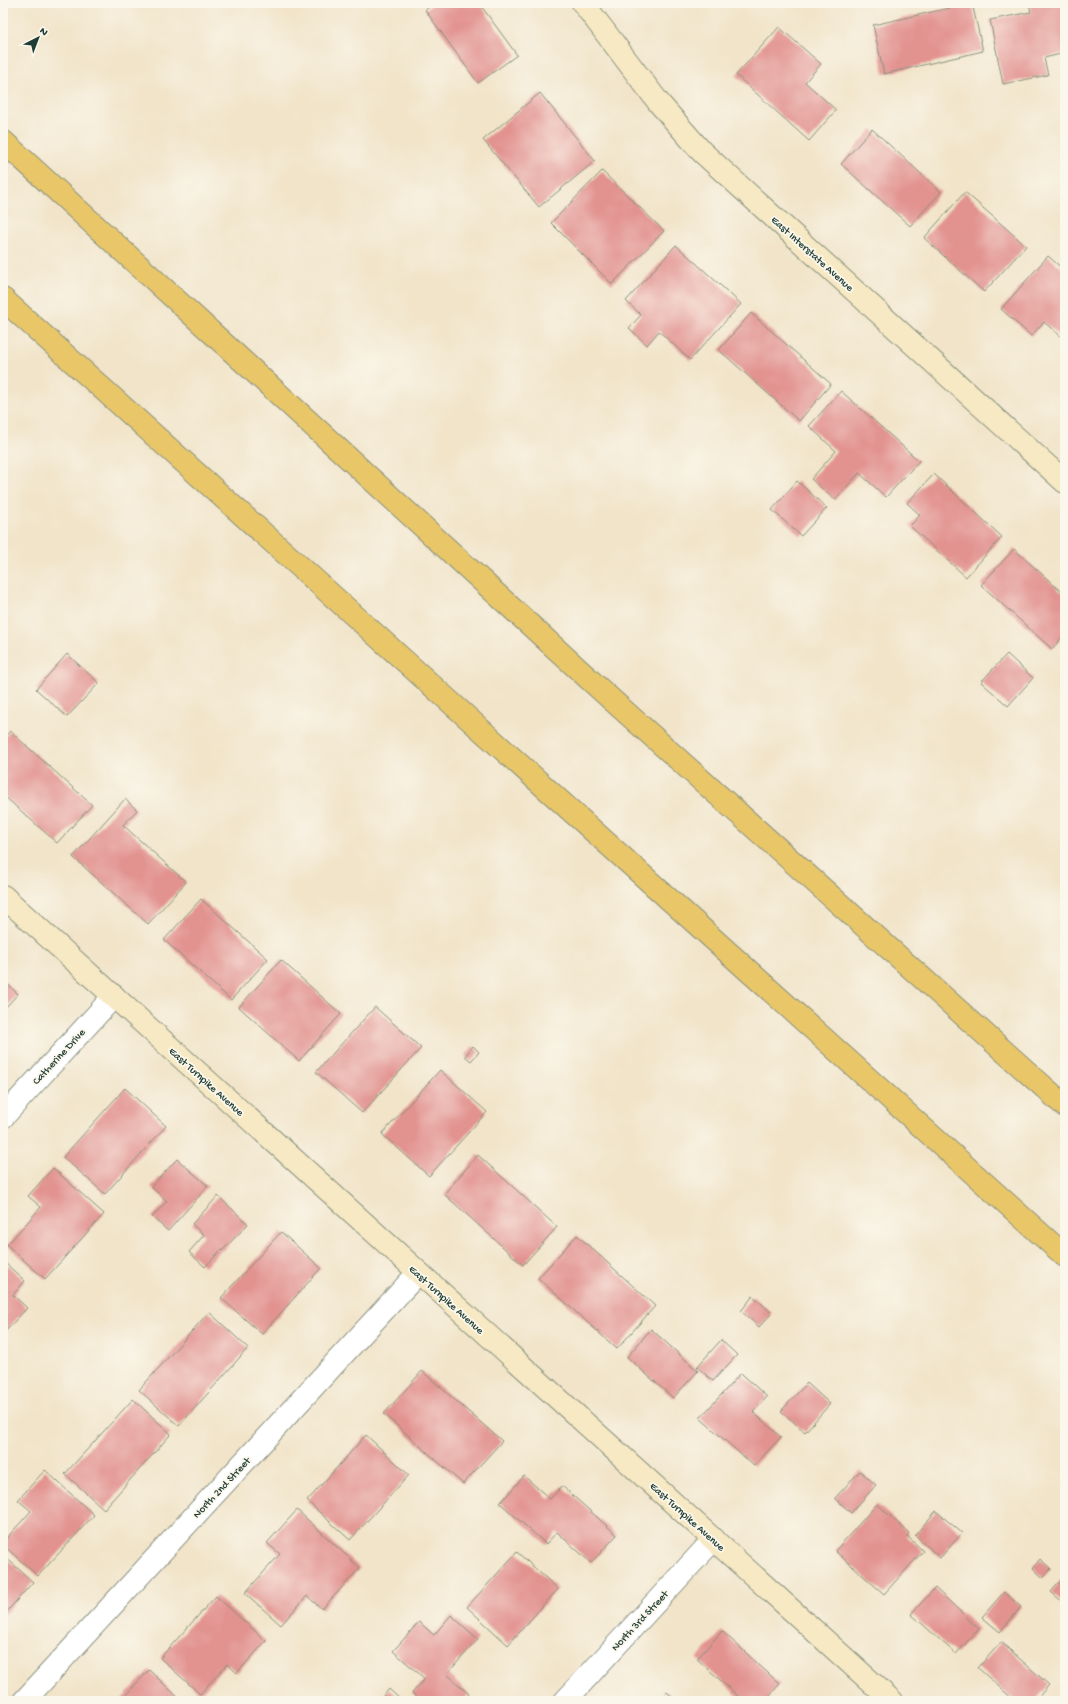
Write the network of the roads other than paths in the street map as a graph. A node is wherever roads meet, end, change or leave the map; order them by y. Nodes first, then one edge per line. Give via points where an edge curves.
1 (583, 3) edge
2 (3, 141) edge
3 (3, 299) edge
4 (1065, 482) edge
5 (3, 896) edge
6 (114, 996) junction
7 (1065, 1106) edge
8 (3, 1117) edge
9 (1065, 1256) edge
10 (418, 1273) junction
11 (714, 1539) junction
12 (24, 1701) edge
13 (565, 1701) edge
14 (892, 1701) edge

1 - 4 street, East Interstate Avenue via 658,103 702,152
2 - 7 highway via 602,691
3 - 9 highway
5 - 6 street, East Turnpike Avenue
6 - 8 street, Catherine Drive
6 - 10 street, East Turnpike Avenue
10 - 11 street, East Turnpike Avenue
10 - 12 street, North 2nd Street
11 - 13 street, North 3rd Street
11 - 14 street, East Turnpike Avenue

